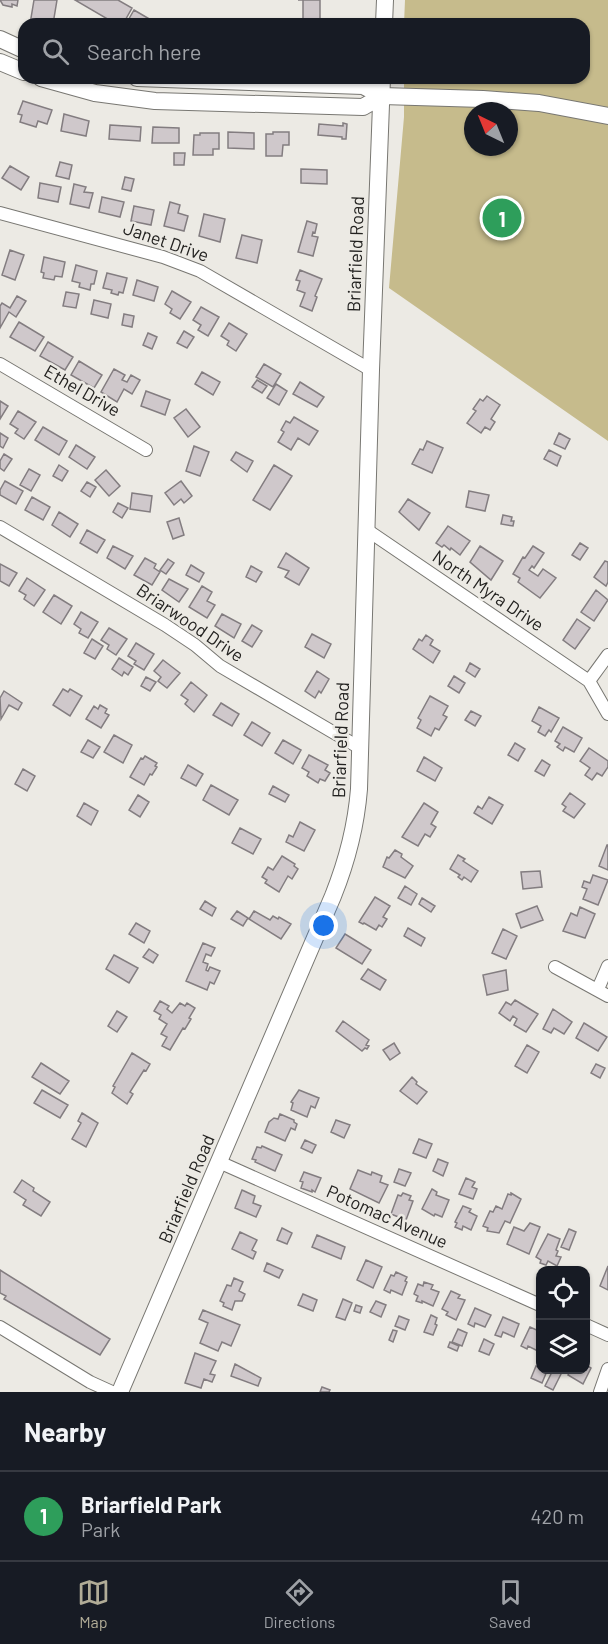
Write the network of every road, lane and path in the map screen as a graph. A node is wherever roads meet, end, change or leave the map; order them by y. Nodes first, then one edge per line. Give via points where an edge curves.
1 (385, 0) edge
2 (384, 18) edge
3 (0, 39) edge
4 (18, 47) edge
5 (0, 62) edge
6 (18, 70) edge
7 (63, 84) edge
8 (306, 84) edge
9 (382, 84) edge
10 (382, 96) junction
11 (608, 116) edge
12 (0, 213) edge
13 (0, 364) edge
14 (371, 370) junction
15 (146, 450) dead end
16 (0, 527) edge
17 (367, 530) junction
18 (608, 655) edge
19 (589, 681) junction
20 (608, 714) edge
21 (360, 748) junction
22 (608, 966) edge
23 (555, 967) dead end
24 (603, 993) edge
25 (219, 1162) junction
26 (536, 1303) edge
27 (0, 1327) edge
28 (590, 1327) edge
29 (608, 1335) edge
30 (608, 1369) edge
31 (112, 1392) edge
32 (120, 1392) edge
33 (600, 1392) edge

1 - 2 main road
3 - 4 main road
5 - 6 main road
7 - 10 main road via 155,101 363,107
8 - 10 main road via 363,86
9 - 10 main road, Briarfield Road
10 - 11 main road via 538,103
10 - 14 main road, Briarfield Road
12 - 14 street, Janet Drive via 200,270
13 - 15 street, Ethel Drive
14 - 17 main road, Briarfield Road
16 - 21 street, Briarwood Drive via 165,625 220,666
17 - 19 street, North Myra Drive
17 - 21 main road, Briarfield Road
18 - 19 street
19 - 20 street
21 - 25 main road, Briarfield Road via 356,824 344,868
22 - 24 street
23 - 24 street
25 - 26 street, Potomac Avenue
25 - 32 main road, Briarfield Road
27 - 31 street
28 - 29 street
30 - 33 street

